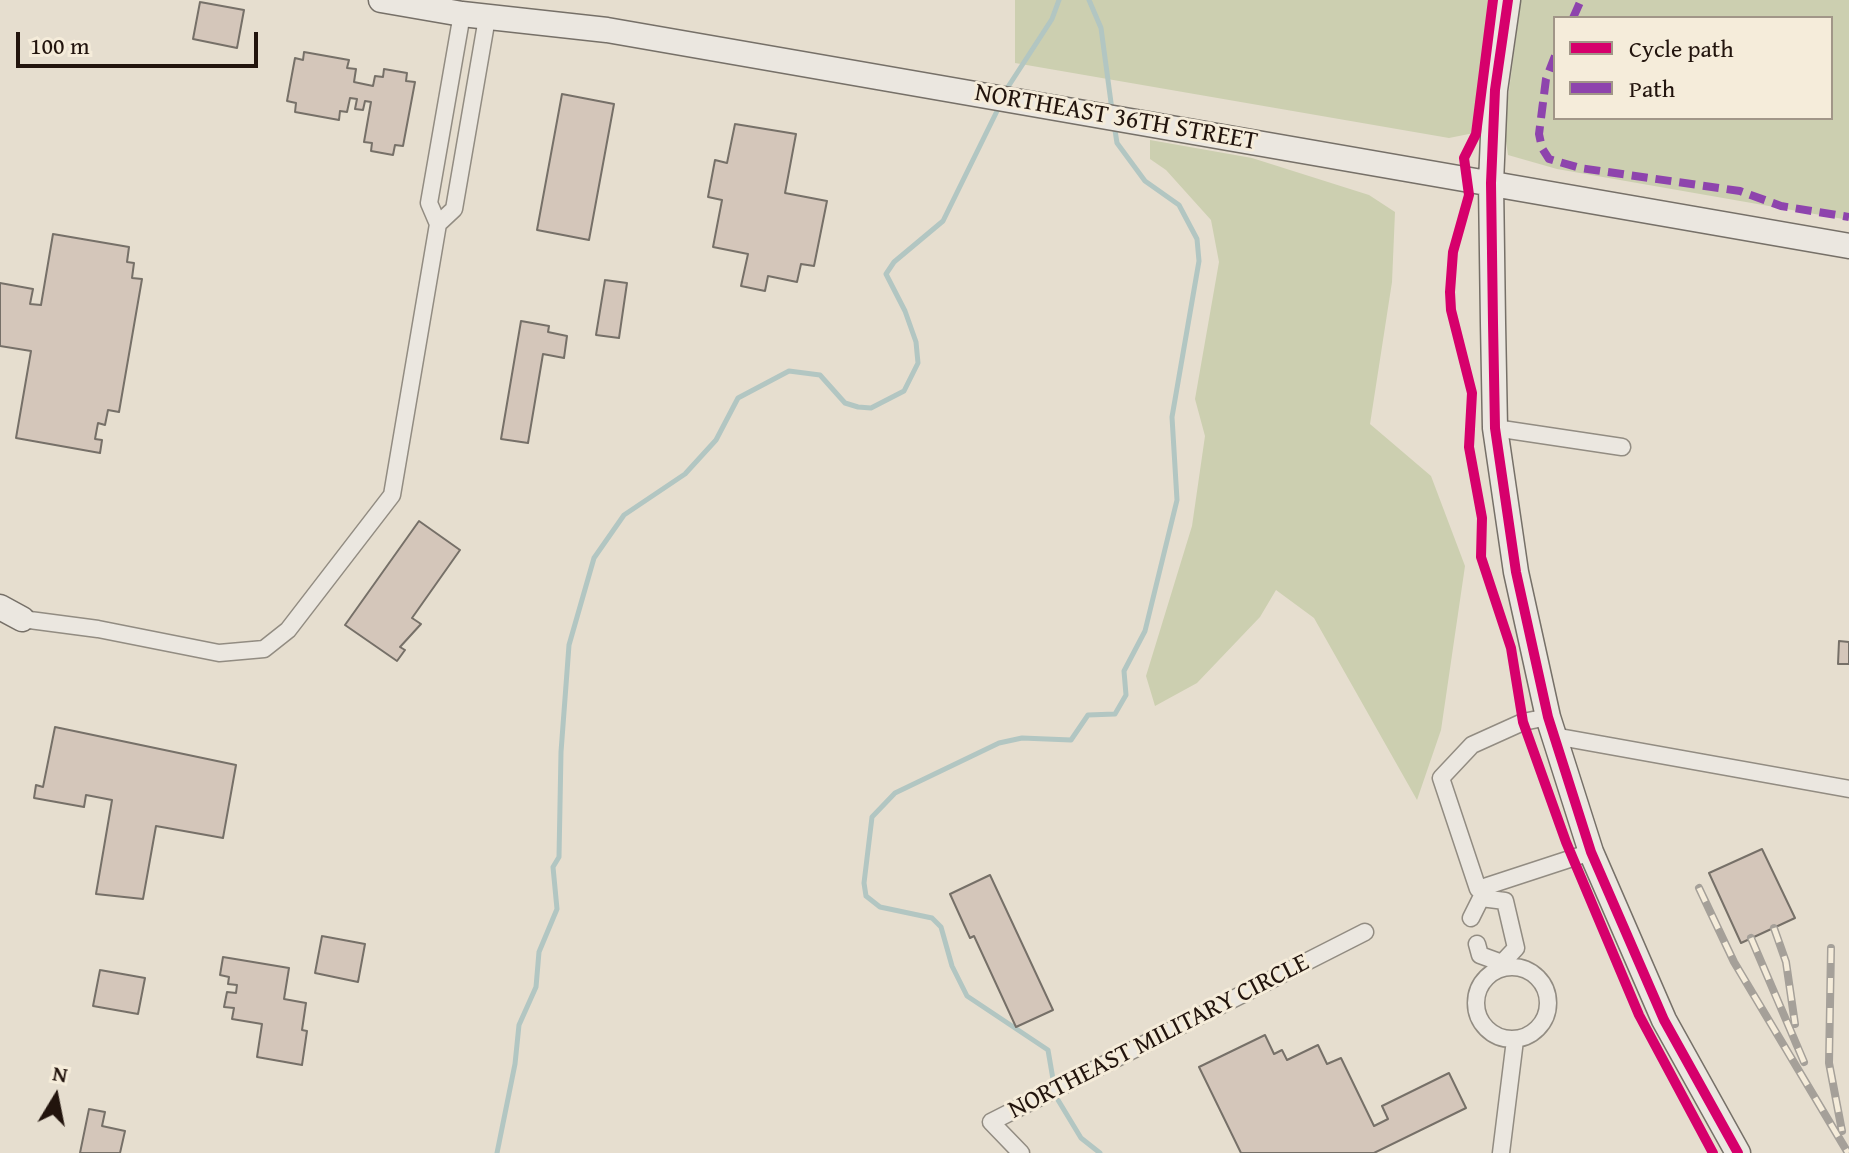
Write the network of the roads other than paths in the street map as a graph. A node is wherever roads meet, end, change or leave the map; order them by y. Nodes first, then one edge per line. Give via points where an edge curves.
1 (381, 0) edge
2 (1508, 0) edge
3 (462, 14) junction
4 (487, 18) junction
5 (1491, 183) junction
6 (438, 224) junction
7 (1849, 246) edge
8 (1495, 428) junction
9 (1622, 447) dead end
10 (0, 607) edge
11 (11, 620) edge
12 (1551, 726) junction
13 (1849, 789) edge
14 (1591, 852) junction
15 (1479, 894) junction
16 (1471, 918) dead end
17 (1365, 932) dead end
18 (1477, 944) dead end
19 (1503, 965) junction
20 (1515, 1040) junction
21 (1021, 1153) edge
22 (1501, 1153) edge
23 (1738, 1153) edge

1 - 3 main road, NORTHEAST 36TH STREET
2 - 5 main road via 1495,90
3 - 4 main road, NORTHEAST 36TH STREET
3 - 6 street via 429,203
4 - 5 main road, NORTHEAST 36TH STREET via 607,30
4 - 6 street via 454,209
5 - 7 main road, NORTHEAST 36TH STREET
5 - 8 main road
6 - 11 street via 392,495 288,630 264,649 219,653 98,629
8 - 9 street
8 - 12 main road via 1516,572
10 - 11 main road
12 - 13 street
12 - 14 main road
12 - 15 street via 1523,722 1472,745 1441,778
14 - 15 street
14 - 23 main road via 1664,1020
15 - 16 street
15 - 19 street via 1505,901 1516,948
17 - 21 street, NORTHEAST MILITARY CIRCLE via 991,1122
18 - 19 street via 1480,955
19 - 20 street via 1483,982 1476,1004 1492,1034
19 - 20 street via 1536,975 1548,996 1545,1020 1527,1037
20 - 22 street

